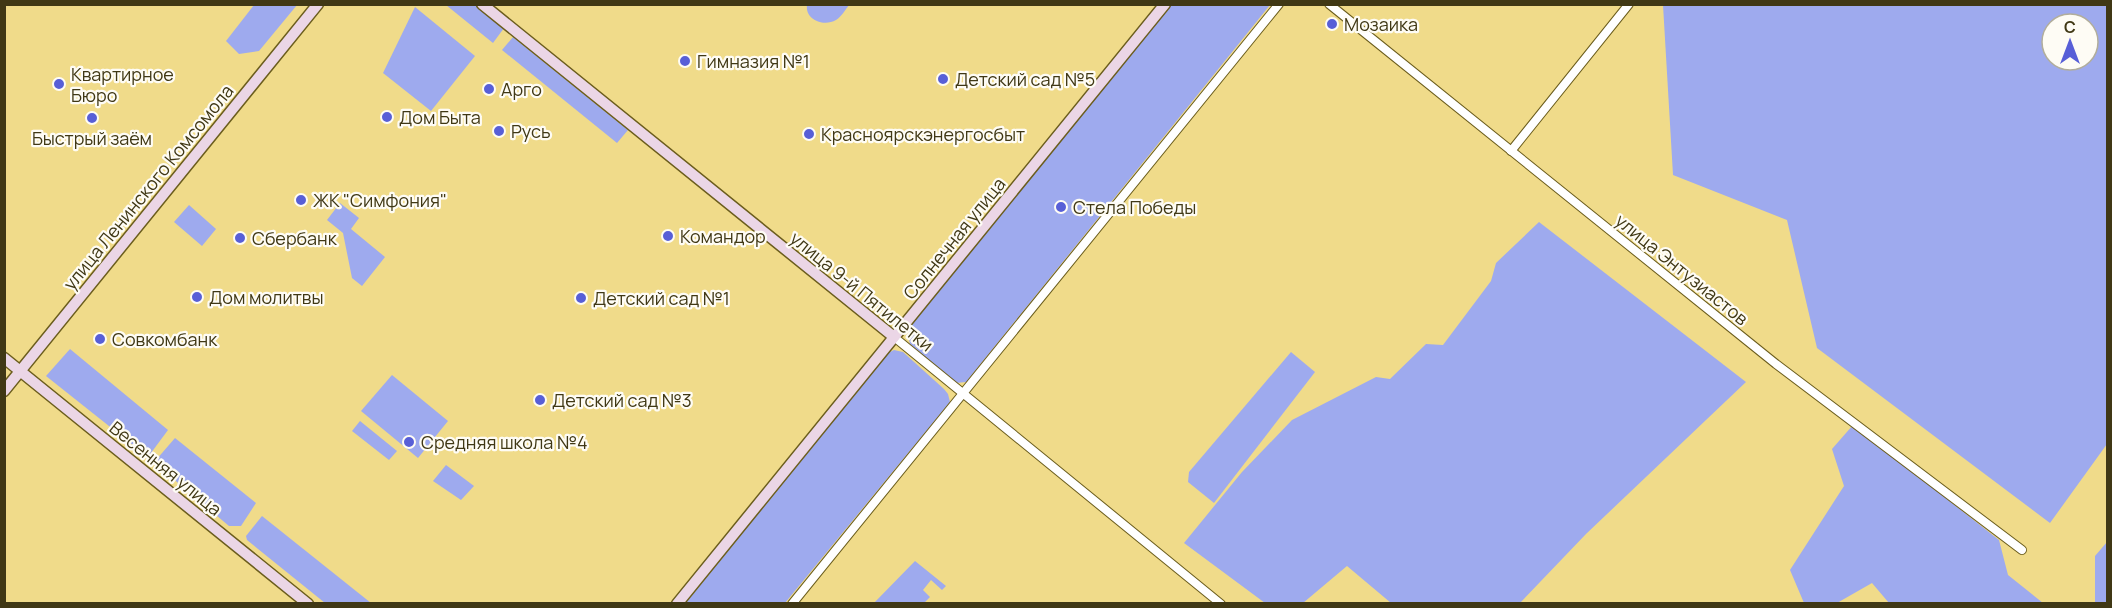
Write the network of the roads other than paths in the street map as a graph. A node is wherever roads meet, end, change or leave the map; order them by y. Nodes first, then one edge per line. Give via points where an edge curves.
1 (318, 4) edge
2 (482, 4) edge
3 (1165, 4) edge
4 (1279, 4) edge
5 (1329, 4) edge
6 (1629, 4) edge
7 (1511, 151) junction
8 (894, 337) junction
9 (4, 358) edge
10 (20, 372) junction
11 (4, 391) edge
12 (962, 394) junction
13 (2022, 550) dead end
14 (1211, 600) edge
15 (308, 603) edge
16 (677, 603) edge
17 (792, 603) edge
18 (1221, 603) edge

1 - 10 street, улица Ленинского Комсомола
2 - 8 street, улица 9-й Пятилетки
3 - 8 street, Солнечная улица
4 - 12 street
5 - 7 street, улица Энтузиастов
6 - 7 street
7 - 13 street, улица Энтузиастов via 1776,364
8 - 12 street, улица 9-й Пятилетки
8 - 16 street, Солнечная улица
9 - 10 street, Весенняя улица
10 - 11 street, улица Ленинского Комсомола
10 - 15 street, Весенняя улица
12 - 14 street, улица 9-й Пятилетки
12 - 17 street
14 - 18 street, улица 9-й Пятилетки

